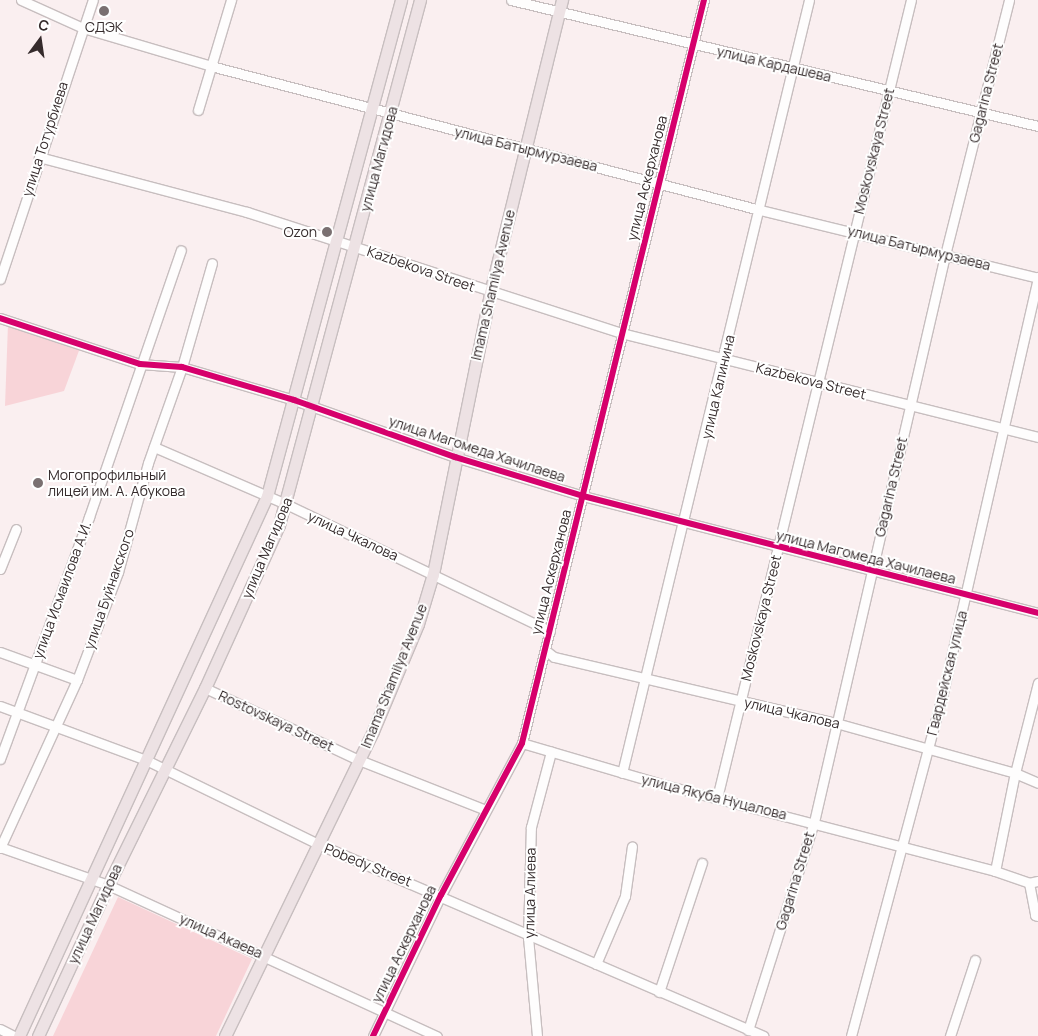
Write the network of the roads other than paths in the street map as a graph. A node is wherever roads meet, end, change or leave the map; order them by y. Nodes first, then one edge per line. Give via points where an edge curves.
1 (21, 0) edge
2 (93, 0) edge
3 (231, 0) edge
4 (402, 0) edge
5 (420, 0) edge
6 (511, 0) edge
7 (562, 0) edge
8 (704, 0) edge
9 (809, 0) edge
10 (911, 0) edge
11 (1009, 0) edge
12 (559, 12) junction
13 (83, 28) junction
14 (695, 46) junction
15 (210, 66) junction
16 (793, 68) junction
17 (889, 91) junction
18 (198, 110) dead end
19 (374, 110) junction
20 (981, 113) junction
21 (391, 114) junction
22 (1038, 126) edge
23 (524, 149) junction
24 (39, 157) junction
25 (659, 183) junction
26 (760, 210) junction
27 (854, 233) junction
28 (338, 241) junction
29 (356, 247) junction
30 (181, 250) dead end
31 (945, 255) junction
32 (212, 263) dead end
33 (1038, 278) edge
34 (0, 279) edge
35 (490, 293) junction
36 (0, 318) edge
37 (621, 333) junction
38 (724, 360) junction
39 (140, 364) junction
40 (182, 367) junction
41 (818, 383) junction
42 (294, 400) junction
43 (910, 405) junction
44 (313, 407) junction
45 (1002, 428) junction
46 (1038, 437) edge
47 (154, 447) junction
48 (455, 457) junction
49 (267, 496) junction
50 (582, 496) junction
51 (286, 504) junction
52 (685, 524) junction
53 (16, 530) dead end
54 (778, 547) junction
55 (0, 569) edge
56 (872, 572) junction
57 (433, 574) junction
58 (966, 595) junction
59 (1038, 613) edge
60 (550, 631) junction
61 (545, 650) junction
62 (0, 652) edge
63 (34, 664) junction
64 (646, 679) junction
65 (77, 680) junction
66 (1038, 683) edge
67 (206, 688) junction
68 (741, 701) junction
69 (0, 706) edge
70 (17, 712) junction
71 (836, 724) junction
72 (54, 725) junction
73 (522, 744) junction
74 (928, 749) junction
75 (551, 752) junction
76 (0, 759) edge
77 (146, 760) junction
78 (359, 760) junction
79 (167, 770) junction
80 (622, 773) junction
81 (1015, 773) junction
82 (1038, 783) edge
83 (717, 798) junction
84 (486, 810) junction
85 (814, 822) junction
86 (318, 844) junction
87 (632, 846) dead end
88 (0, 847) edge
89 (901, 848) junction
90 (702, 863) dead end
91 (995, 870) junction
92 (90, 878) junction
93 (1034, 882) edge
94 (108, 885) junction
95 (442, 895) junction
96 (1038, 916) edge
97 (528, 938) junction
98 (264, 956) junction
99 (975, 960) dead end
100 (596, 964) junction
101 (659, 992) junction
102 (385, 1012) junction
103 (0, 1029) edge
104 (748, 1030) junction
105 (14, 1036) edge
106 (19, 1036) edge
107 (38, 1036) edge
108 (225, 1036) edge
109 (373, 1036) edge
110 (438, 1036) edge
111 (537, 1036) edge
112 (763, 1036) edge
113 (851, 1036) edge
114 (950, 1036) edge

1 - 13 street, улица Батырмурзаева
2 - 13 street, улица Тотурбиева
3 - 15 street
4 - 19 main road, улица Магидова
5 - 21 main road, улица Магидова
6 - 12 street, улица Кардашева
7 - 12 main road, Imama Shamilya Avenue
8 - 14 street, улица Аскерханова
9 - 16 street, улица Калинина
10 - 17 street, Moskovskaya Street
11 - 20 street, Gagarina Street
12 - 14 street, улица Кардашева
12 - 23 main road, Imama Shamilya Avenue
13 - 15 street, улица Батырмурзаева
13 - 24 street, улица Тотурбиева
14 - 16 street, улица Кардашева
14 - 25 street, улица Аскерханова
15 - 18 street
15 - 19 street, улица Батырмурзаева
16 - 17 street, улица Кардашева
16 - 26 street, улица Калинина
17 - 20 street, улица Кардашева
17 - 27 street, Moskovskaya Street
19 - 21 street, улица Батырмурзаева
19 - 28 main road, улица Магидова
20 - 22 street, улица Кардашева
20 - 31 street, Gagarina Street
21 - 23 street, улица Батырмурзаева
21 - 29 main road, улица Магидова
23 - 25 street, улица Батырмурзаева
23 - 35 main road, Imama Shamilya Avenue
24 - 28 street, Kazbekova Street via 246,212
24 - 34 street, улица Тотурбиева
25 - 26 street, улица Батырмурзаева
25 - 37 street, улица Аскерханова
26 - 27 street, улица Батырмурзаева
26 - 38 street, улица Калинина
27 - 31 street, улица Батырмурзаева
27 - 41 street, Moskovskaya Street
28 - 29 street, Kazbekova Street
28 - 42 main road, улица Магидова
29 - 35 street, Kazbekova Street
29 - 44 main road, улица Магидова
30 - 39 street, улица Исмаилова А.И.
31 - 33 street, улица Батырмурзаева
31 - 43 street, Gagarina Street
32 - 40 street, улица Буйнакского
33 - 45 street, Гвардейская улица
35 - 37 street, Kazbekova Street
35 - 48 main road, Imama Shamilya Avenue
36 - 39 street, улица Магомеда Хачилаева
37 - 38 street, Kazbekova Street
37 - 50 street, улица Аскерханова
38 - 41 street, Kazbekova Street
38 - 52 street, улица Калинина
39 - 40 street, улица Магомеда Хачилаева
39 - 63 street, улица Исмаилова А.И. via 89,517
40 - 42 street, улица Магомеда Хачилаева
40 - 47 street, улица Буйнакского
41 - 43 street, Kazbekova Street
41 - 54 street, Moskovskaya Street
42 - 44 street, улица Магомеда Хачилаева
42 - 49 main road, улица Магидова
43 - 45 street, Kazbekova Street
43 - 56 street, Gagarina Street
44 - 48 street, улица Магомеда Хачилаева
44 - 51 main road, улица Магидова
45 - 46 street, Kazbekova Street
45 - 58 street, Гвардейская улица
47 - 49 street, улица Чкалова
47 - 65 street, улица Буйнакского via 118,572
48 - 50 street, улица Магомеда Хачилаева
48 - 57 main road, Imama Shamilya Avenue
49 - 51 street, улица Чкалова
49 - 77 main road, улица Магидова
50 - 52 street, улица Магомеда Хачилаева
50 - 60 street, улица Аскерханова
51 - 57 street, улица Чкалова
51 - 67 main road, улица Магидова
52 - 54 street, улица Магомеда Хачилаева
52 - 64 street, улица Калинина
53 - 55 street
54 - 56 street, улица Магомеда Хачилаева
54 - 68 street, Moskovskaya Street
56 - 58 street, улица Магомеда Хачилаева
56 - 71 street, Gagarina Street
57 - 60 street, улица Чкалова
57 - 78 main road, Imama Shamilya Avenue via 418,624
58 - 59 street, улица Магомеда Хачилаева
58 - 74 street, Гвардейская улица
60 - 61 street, улица Аскерханова
61 - 64 street, улица Чкалова via 554,657
61 - 73 street, улица Аскерханова
62 - 63 street
63 - 65 street
63 - 70 street, улица Исмаилова А.И.
64 - 68 street, улица Чкалова
64 - 80 street, улица Калинина
65 - 72 street, улица Буйнакского
66 - 81 street
67 - 78 street, Rostovskaya Street
67 - 79 main road, улица Магидова
68 - 71 street, улица Чкалова
68 - 83 street, Moskovskaya Street
69 - 70 street, Pobedy Street
70 - 72 street, Pobedy Street
70 - 76 street, улица Исмаилова А.И.
71 - 74 street, улица Чкалова
71 - 85 street, Gagarina Street
72 - 77 street, Pobedy Street
72 - 88 street, улица Буйнакского
73 - 75 street, улица Якуба Нуцалова
73 - 84 street, улица Аскерханова
74 - 81 street, улица Чкалова
74 - 89 street, Гвардейская улица
75 - 80 street, улица Якуба Нуцалова
75 - 97 street, улица Алиева via 531,827
77 - 79 street, Pobedy Street
77 - 92 main road, улица Магидова
78 - 84 street, Rostovskaya Street
78 - 86 main road, Imama Shamilya Avenue
79 - 86 street, Pobedy Street
79 - 94 main road, улица Магидова
80 - 83 street, улица Якуба Нуцалова
81 - 82 street, улица Чкалова
81 - 91 street
83 - 85 street, улица Якуба Нуцалова
84 - 95 street, улица Аскерханова
85 - 89 street, улица Якуба Нуцалова
85 - 104 street, Gagarina Street
86 - 95 street, Pobedy Street
86 - 98 main road, Imama Shamilya Avenue
87 - 100 street via 625,896
88 - 92 street, улица Акаева
89 - 91 street, улица Якуба Нуцалова
89 - 113 street, Гвардейская улица
90 - 101 street
91 - 93 street, улица Якуба Нуцалова
92 - 94 street, улица Акаева
92 - 106 main road, улица Магидова
93 - 96 street via 1035,915
94 - 98 street, улица Акаева
94 - 107 main road, улица Магидова
95 - 97 street, Pobedy Street
95 - 102 street, улица Аскерханова
97 - 100 street, Pobedy Street
97 - 111 street, улица Алиева
98 - 102 street, улица Акаева
98 - 108 main road, Imama Shamilya Avenue
99 - 114 street
100 - 101 street, Pobedy Street
101 - 104 street, Pobedy Street
102 - 109 street, улица Аскерханова
102 - 110 street, улица Акаева
103 - 105 street
104 - 112 street, Pobedy Street

